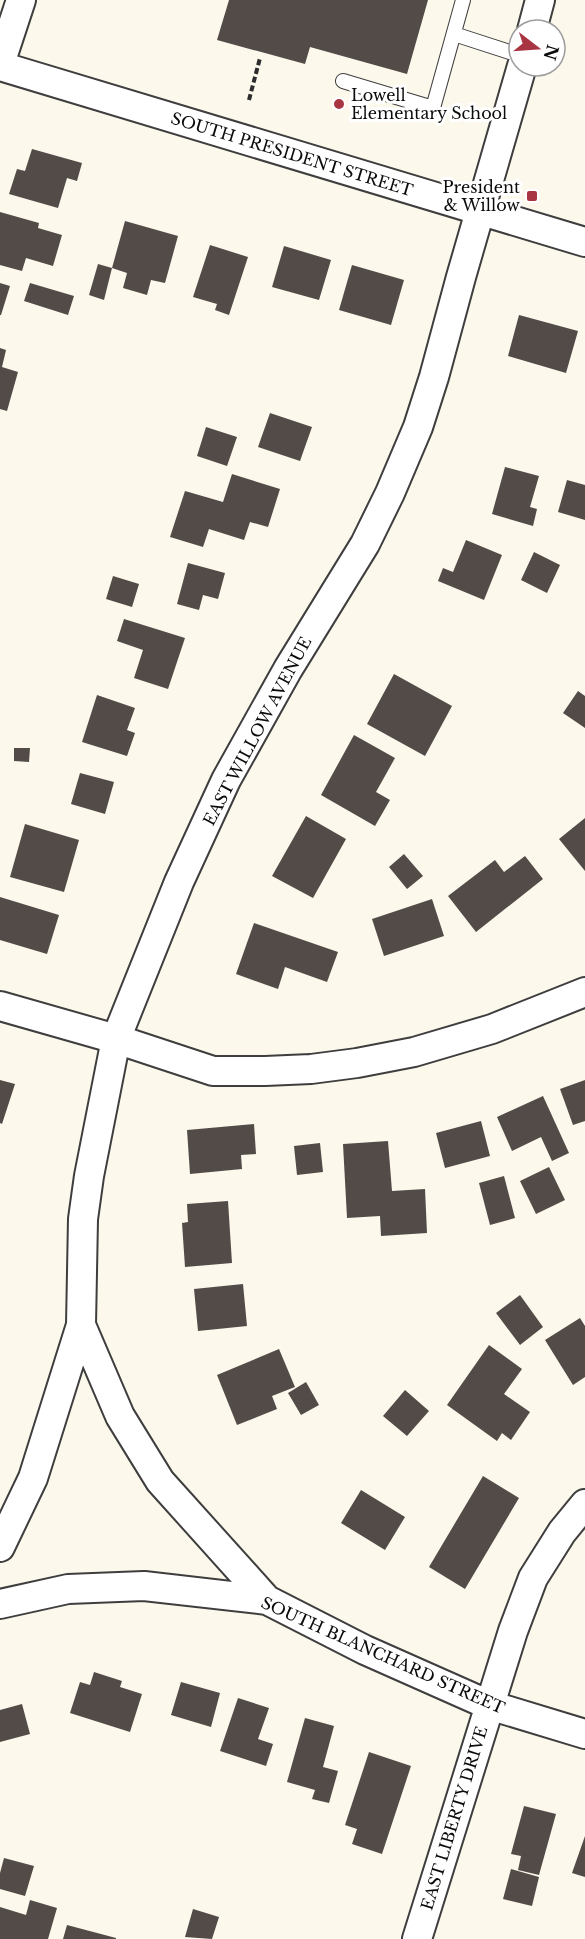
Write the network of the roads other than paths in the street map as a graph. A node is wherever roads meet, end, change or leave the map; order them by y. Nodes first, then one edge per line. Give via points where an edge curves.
1 (21, 0) edge
2 (463, 0) edge
3 (540, 0) edge
4 (535, 18) edge
5 (454, 34) junction
6 (507, 51) edge
7 (0, 65) edge
8 (519, 78) edge
9 (344, 81) dead end
10 (480, 211) junction
11 (585, 243) edge
12 (585, 992) edge
13 (0, 1006) edge
14 (116, 1039) junction
15 (81, 1325) junction
16 (585, 1504) edge
17 (0, 1547) edge
18 (267, 1600) junction
19 (0, 1604) edge
20 (489, 1705) junction
21 (585, 1734) edge
22 (417, 1939) edge

1 - 7 street
2 - 5 lane
3 - 4 street
5 - 6 lane
5 - 9 lane via 433,108
7 - 10 street, SOUTH PRESIDENT STREET
8 - 10 street, EAST WILLOW AVENUE
10 - 11 street, SOUTH PRESIDENT STREET
10 - 14 street, EAST WILLOW AVENUE via 434,377 390,493 365,544 226,780 179,882
12 - 14 street via 460,1039 391,1056 311,1069 213,1071
13 - 14 street
14 - 15 street, EAST WILLOW AVENUE via 88,1176
15 - 17 street, EAST WILLOW AVENUE via 33,1478
15 - 18 street via 120,1416 160,1481
16 - 20 street, EAST LIBERTY DRIVE via 533,1578
18 - 19 street, SOUTH BLANCHARD STREET via 144,1586 68,1589
18 - 20 street, SOUTH BLANCHARD STREET via 365,1650
20 - 21 street, SOUTH BLANCHARD STREET
20 - 22 street, EAST LIBERTY DRIVE

